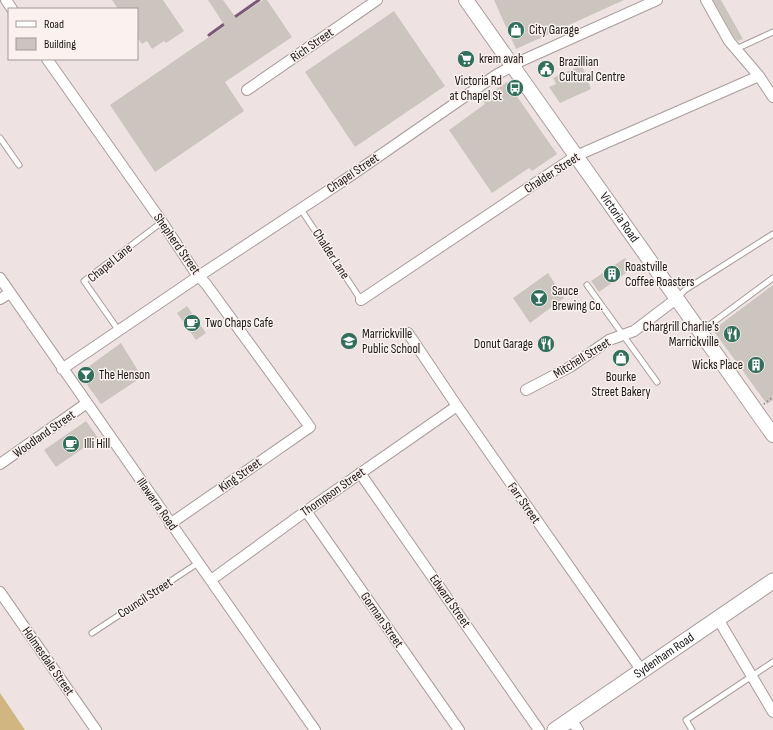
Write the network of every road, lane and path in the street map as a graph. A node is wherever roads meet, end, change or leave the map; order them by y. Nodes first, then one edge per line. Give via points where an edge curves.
1 (377, 0) edge
2 (466, 0) edge
3 (656, 0) edge
4 (706, 0) edge
5 (773, 32) edge
6 (735, 49) junction
7 (48, 60) edge
8 (512, 66) junction
9 (759, 76) junction
10 (248, 90) dead end
11 (773, 97) edge
12 (0, 138) edge
13 (576, 156) junction
14 (19, 165) dead end
15 (300, 208) junction
16 (162, 222) junction
17 (773, 234) edge
18 (199, 276) junction
19 (0, 278) edge
20 (773, 278) edge
21 (587, 285) dead end
22 (10, 292) junction
23 (676, 299) junction
24 (0, 300) edge
25 (361, 300) joint
26 (119, 331) junction
27 (700, 332) junction
28 (408, 333) dead end
29 (623, 334) junction
30 (62, 369) junction
31 (657, 382) dead end
32 (526, 390) dead end
33 (773, 397) edge
34 (87, 403) junction
35 (764, 404) dead end
36 (457, 406) junction
37 (310, 427) joint
38 (773, 435) edge
39 (0, 464) edge
40 (360, 473) junction
41 (306, 511) junction
42 (170, 524) junction
43 (198, 563) junction
44 (210, 580) junction
45 (773, 582) edge
46 (0, 592) edge
47 (718, 619) junction
48 (92, 633) dead end
49 (773, 662) edge
50 (642, 672) junction
51 (752, 676) junction
52 (773, 712) edge
53 (574, 725) edge
54 (96, 730) edge
55 (315, 730) edge
56 (459, 730) edge
57 (539, 730) edge
58 (555, 730) edge
59 (692, 730) edge

1 - 10 street, Rich Street
2 - 8 main road, Victoria Road
3 - 8 street, Chapel Street
4 - 6 street
5 - 6 lane
6 - 9 street
7 - 16 street, Shepherd Street
8 - 13 main road, Victoria Road
8 - 15 street, Chapel Street
9 - 11 street
9 - 13 street, Chalder Street
12 - 14 lane
13 - 23 main road, Victoria Road
13 - 25 street, Chalder Street
15 - 18 street, Chapel Street
15 - 25 lane, Chalder Lane
16 - 18 street, Shepherd Street
16 - 26 lane, Chapel Lane via 84,281
17 - 23 lane via 685,290
18 - 26 street, Chapel Street
18 - 37 street, Shepherd Street
19 - 22 street, Illawarra Road
20 - 27 lane
21 - 29 lane
22 - 24 street
22 - 30 street, Illawarra Road
23 - 27 main road, Victoria Road
23 - 29 street, Mitchell Street via 634,331
26 - 30 street, Chapel Street
27 - 38 main road, Victoria Road
28 - 36 street, Farr Street
29 - 31 lane
29 - 32 street, Mitchell Street via 608,340 570,367
30 - 34 street, Illawarra Road
33 - 35 path
34 - 39 street, Woodland Street
34 - 42 street, Illawarra Road
36 - 40 street, Thompson Street
36 - 50 street, Farr Street
37 - 42 street, King Street
40 - 41 street, Thompson Street
40 - 57 street, Edward Street
41 - 44 street, Thompson Street
41 - 56 street, Gorman Street
42 - 43 street, Illawarra Road
43 - 44 street, Illawarra Road
43 - 48 lane, Council Street
44 - 55 street, Illawarra Road
45 - 47 main road, Sydenham Road
46 - 54 street, Holmesdale Street
47 - 50 main road, Sydenham Road
47 - 51 street
49 - 51 lane
50 - 53 main road, Sydenham Road
51 - 52 street
51 - 59 lane via 686,720
53 - 58 main road, Sydenham Road

